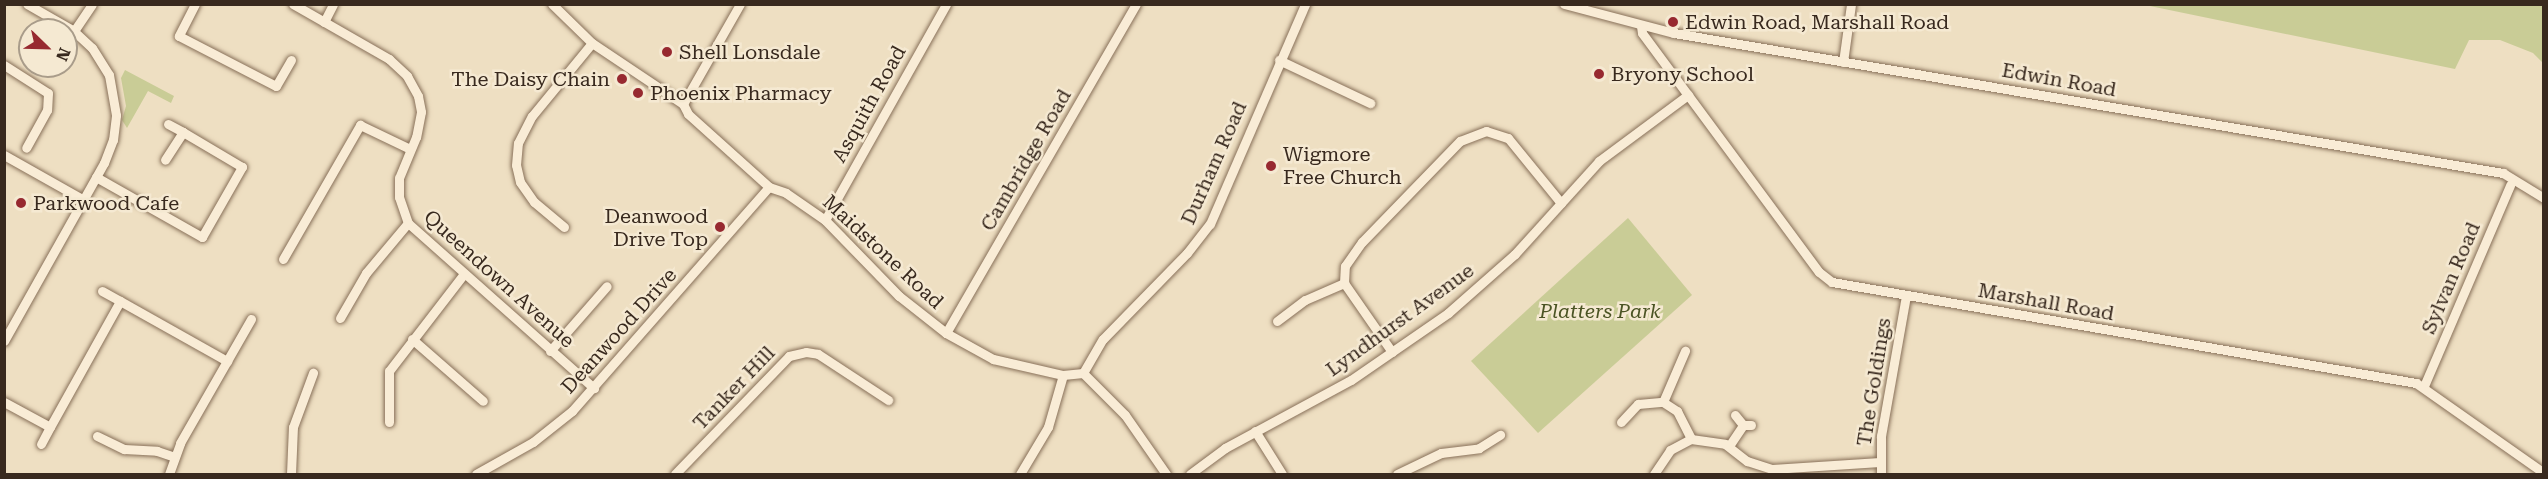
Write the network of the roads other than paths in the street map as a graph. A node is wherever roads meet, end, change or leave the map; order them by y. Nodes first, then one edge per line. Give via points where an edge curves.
1 (27, 4) edge
2 (92, 4) edge
3 (195, 4) edge
4 (293, 4) edge
5 (333, 4) edge
6 (552, 4) edge
7 (740, 4) edge
8 (946, 4) edge
9 (1136, 4) edge
10 (1305, 4) edge
11 (1564, 4) edge
12 (1851, 4) edge
13 (51, 18) edge
14 (324, 22) junction
15 (78, 25) edge
16 (1641, 26) junction
17 (78, 35) edge
18 (592, 43) junction
19 (291, 60) dead end
20 (1279, 60) junction
21 (1843, 62) junction
22 (4, 65) edge
23 (1688, 95) junction
24 (1370, 103) dead end
25 (683, 104) junction
26 (168, 124) dead end
27 (183, 132) junction
28 (26, 147) dead end
29 (410, 149) junction
30 (4, 155) edge
31 (165, 160) dead end
32 (96, 177) junction
33 (2510, 185) dead end
34 (769, 187) junction
35 (2544, 198) edge
36 (84, 200) junction
37 (1561, 203) junction
38 (825, 220) junction
39 (408, 223) junction
40 (564, 227) dead end
41 (283, 259) dead end
42 (463, 275) junction
43 (1344, 283) junction
44 (607, 286) dead end
45 (102, 291) dead end
46 (1906, 296) junction
47 (120, 301) junction
48 (340, 318) dead end
49 (251, 319) dead end
50 (1277, 321) dead end
51 (946, 333) junction
52 (412, 339) junction
53 (4, 341) edge
54 (550, 351) junction
55 (1685, 351) dead end
56 (1392, 352) junction
57 (227, 361) junction
58 (313, 373) dead end
59 (1083, 373) junction
60 (1064, 375) junction
61 (2424, 386) junction
62 (594, 388) junction
63 (888, 400) dead end
64 (483, 401) dead end
65 (4, 402) edge
66 (1663, 402) junction
67 (1735, 415) dead end
68 (389, 422) dead end
69 (1621, 422) dead end
70 (50, 427) junction
71 (1255, 431) junction
72 (97, 435) dead end
73 (1500, 435) dead end
74 (1691, 439) junction
75 (41, 444) dead end
76 (1730, 446) junction
77 (174, 457) junction
78 (1880, 462) junction
79 (2544, 473) edge
80 (169, 474) edge
81 (291, 474) edge
82 (476, 474) edge
83 (675, 474) edge
84 (1020, 474) edge
85 (1166, 474) edge
86 (1190, 474) edge
87 (1282, 474) edge
88 (1397, 474) edge
89 (1654, 474) edge
90 (1881, 474) edge

1 - 13 street
2 - 15 street
3 - 19 street via 179,36 276,86
4 - 14 street, Queendown Avenue
5 - 14 street
6 - 18 street, Maidstone Road
7 - 25 street
8 - 38 street, Asquith Road
9 - 51 street, Cambridge Road
10 - 20 street, Durham Road
11 - 16 street, Edwin Road
12 - 21 street
14 - 29 street, Queendown Avenue via 389,58 412,82 421,112
16 - 21 street, Edwin Road
16 - 23 street, Marshall Road via 1642,33
17 - 32 street via 99,57 115,93 113,140
18 - 25 street, Maidstone Road
18 - 40 street via 532,116 518,143 516,165 520,182 534,202
20 - 24 street
20 - 59 street, Durham Road via 1240,160 1204,233 1103,339
21 - 35 street, Edwin Road via 2503,173
22 - 28 street via 48,93 47,110
23 - 37 street, Lyndhurst Avenue via 1599,161
23 - 46 street, Marshall Road via 1826,279
25 - 34 street, Maidstone Road via 688,114
26 - 27 street
27 - 31 street
27 - 32 street via 242,167 202,237
29 - 39 street, Queendown Avenue via 399,186
29 - 41 street via 360,125
30 - 36 street
32 - 36 street
33 - 61 street, Sylvan Road
34 - 38 street, Maidstone Road via 786,193
34 - 62 street, Deanwood Drive
36 - 53 street
37 - 43 street via 1508,138 1494,132 1473,133 1460,141 1355,250 1345,266
37 - 56 street, Lyndhurst Avenue via 1478,288
38 - 51 street, Maidstone Road via 899,296
39 - 42 street, Queendown Avenue
39 - 48 street via 366,273
42 - 52 street
42 - 54 street, Queendown Avenue
43 - 50 street via 1305,300
43 - 56 street
44 - 54 street
45 - 47 street
46 - 61 street, Marshall Road
46 - 78 street, The Goldings
47 - 57 street
47 - 70 street
49 - 57 street
51 - 60 street, Maidstone Road via 993,359
52 - 64 street
52 - 68 street via 387,375
54 - 62 street, Queendown Avenue
55 - 66 street
56 - 71 street, Lyndhurst Avenue via 1317,401
57 - 77 street
58 - 81 street via 293,427
59 - 60 street, Maidstone Road
59 - 85 street via 1125,415
60 - 84 street via 1048,427
61 - 79 street, Marshall Road
62 - 82 street, Deanwood Drive via 533,442
63 - 83 street, Tanker Hill via 818,354 795,353 778,362
65 - 70 street
66 - 69 street via 1638,404
66 - 74 street via 1683,419
67 - 76 street via 1747,425
70 - 75 street
71 - 86 street, Lyndhurst Avenue
71 - 87 street
72 - 77 street via 124,449 157,451
73 - 88 street via 1479,448 1442,453
74 - 76 street
74 - 89 street via 1670,450
76 - 78 street via 1747,461 1772,469
77 - 80 street
78 - 90 street, The Goldings

